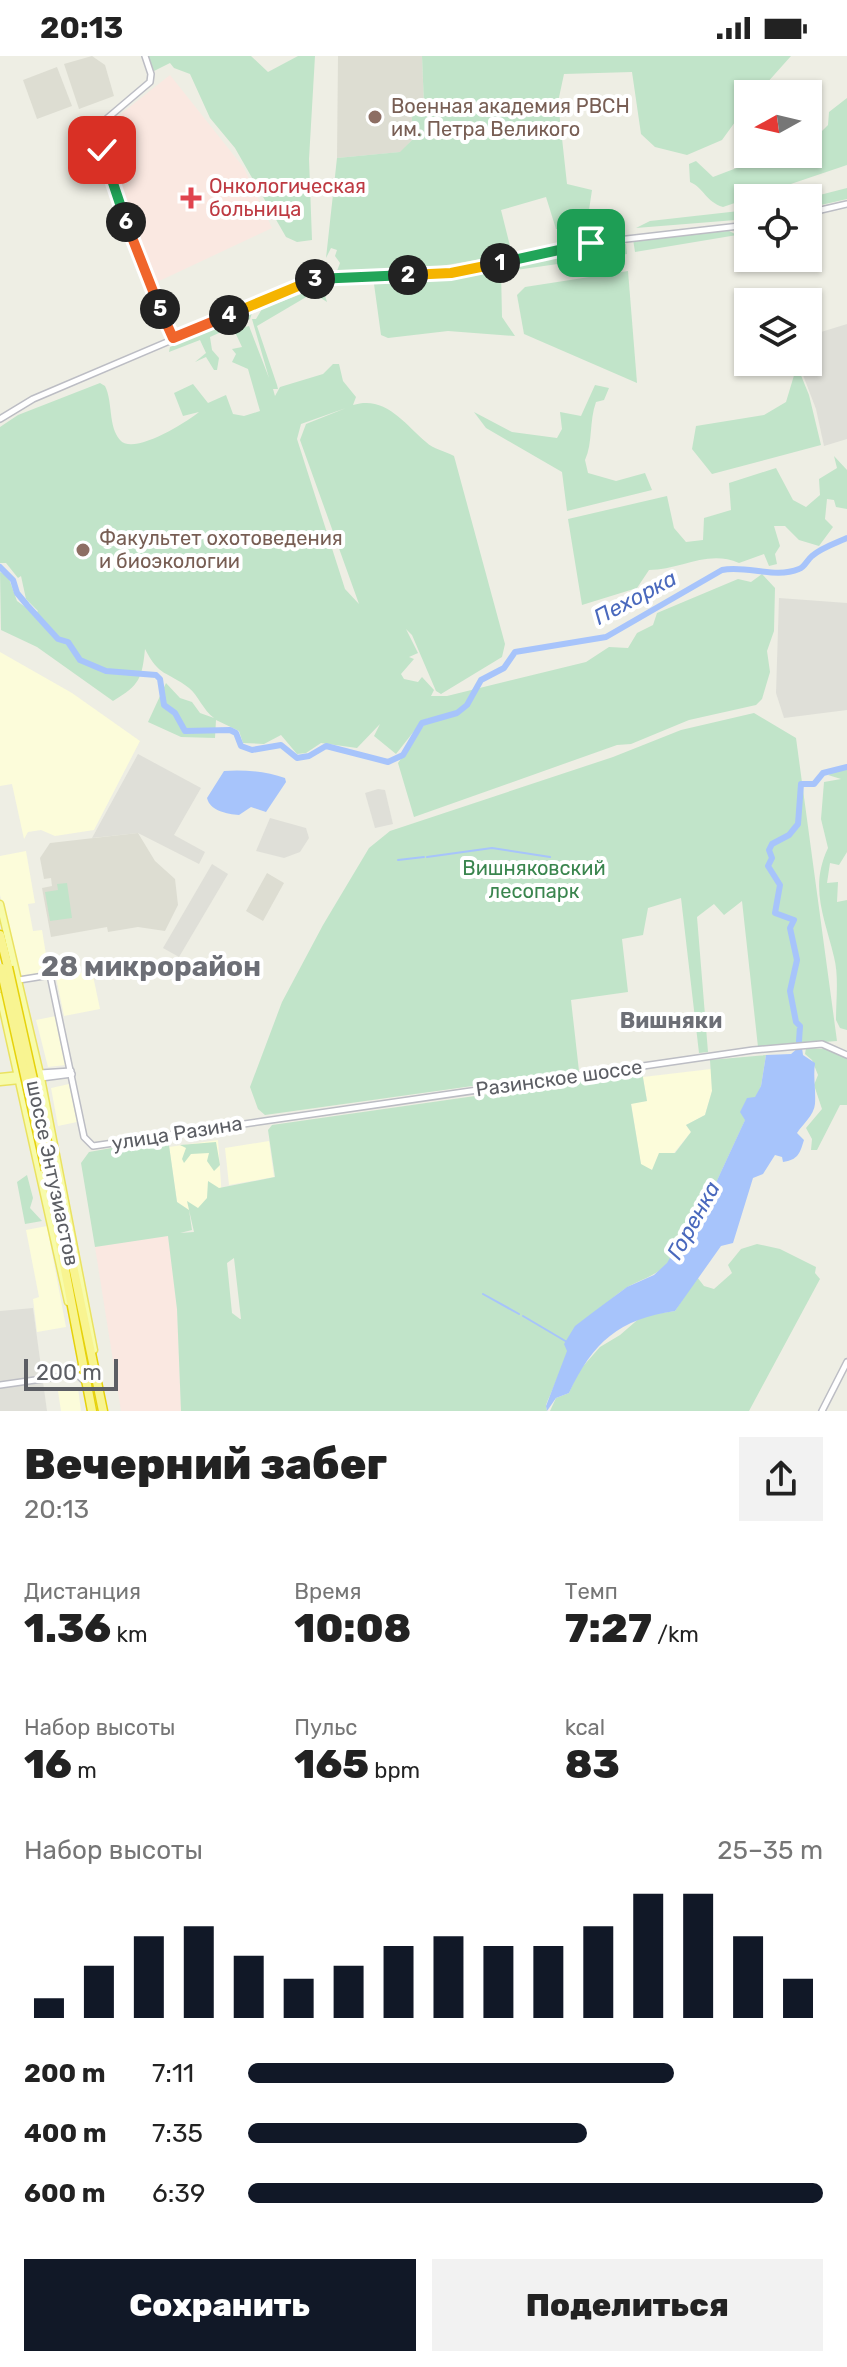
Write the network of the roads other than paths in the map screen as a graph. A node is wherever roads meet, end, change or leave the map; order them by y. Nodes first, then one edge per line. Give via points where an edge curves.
1 (145, 56) edge
2 (847, 204) edge
3 (822, 210) edge
4 (734, 227) edge
5 (173, 338) junction
6 (0, 419) edge
7 (0, 904) edge
8 (0, 935) edge
9 (3, 967) edge
10 (19, 980) junction
11 (0, 996) edge
12 (28, 1020) junction
13 (6, 1022) junction
14 (847, 1055) edge
15 (72, 1073) junction
16 (41, 1076) junction
17 (18, 1078) junction
18 (0, 1079) edge
19 (270, 1119) joint
20 (57, 1153) junction
21 (34, 1154) junction
22 (50, 1169) junction
23 (79, 1344) junction
24 (82, 1362) junction
25 (847, 1362) edge
26 (70, 1375) junction
27 (96, 1375) junction
28 (87, 1383) junction
29 (0, 1385) edge
30 (92, 1411) edge
31 (103, 1411) edge
32 (822, 1411) edge

1 - 5 main road via 150,82 104,121 98,133 136,253
2 - 3 main road
4 - 5 main road via 566,246 464,271 320,278
5 - 6 main road via 33,399
7 - 10 main road
8 - 9 highway, шоссе Энтузиастов
9 - 22 highway, шоссе Энтузиастов, bridge
10 - 12 main road
10 - 15 main road via 50,975
11 - 13 main road
12 - 13 main road via 18,1032
12 - 16 main road
13 - 17 main road
14 - 19 main road, Разинское шоссе via 822,1044 790,1046
15 - 16 main road
15 - 19 main road, улица Разина via 86,1142 93,1146
16 - 17 main road
16 - 20 main road
17 - 18 main road
17 - 21 main road
20 - 21 main road via 46,1143
20 - 27 main road
21 - 23 main road
22 - 23 highway, шоссе Энтузиастов
22 - 27 highway, шоссе Энтузиастов
23 - 24 highway, шоссе Энтузиастов
24 - 26 main road
24 - 28 highway, шоссе Энтузиастов
25 - 32 main road
26 - 28 main road
26 - 29 main road
27 - 31 highway, шоссе Энтузиастов
28 - 30 highway, шоссе Энтузиастов

